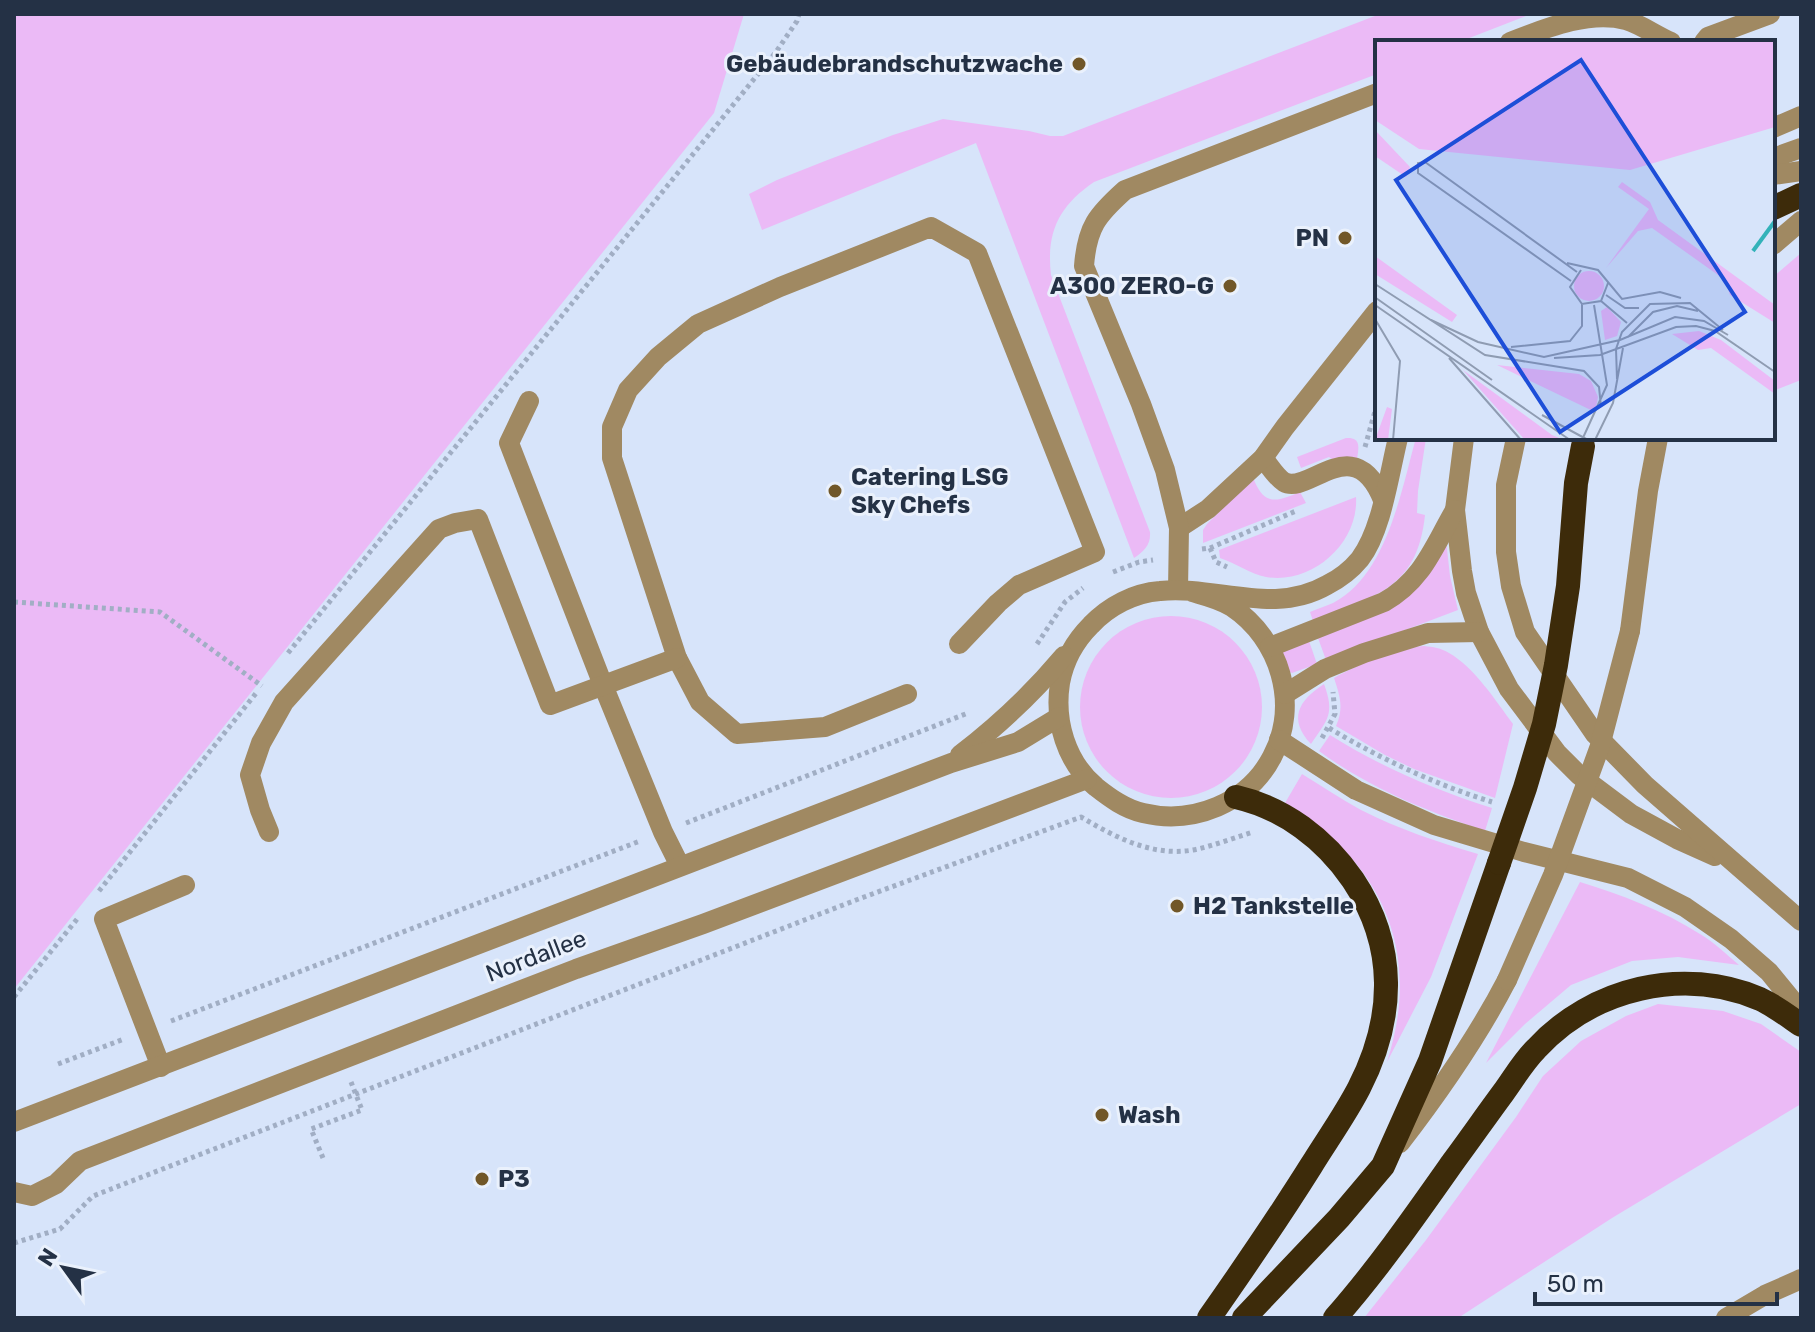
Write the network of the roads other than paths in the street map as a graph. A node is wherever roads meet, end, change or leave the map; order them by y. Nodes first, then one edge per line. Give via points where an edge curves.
1 (1770, 14) edge
2 (1515, 40) edge
3 (1667, 40) edge
4 (1706, 40) edge
5 (1375, 94) edge
6 (1801, 116) edge
7 (1775, 127) edge
8 (1775, 143) edge
9 (1801, 147) edge
10 (1775, 157) edge
11 (1801, 171) edge
12 (1775, 175) edge
13 (1801, 195) edge
14 (1775, 207) edge
15 (1801, 221) edge
16 (1775, 243) edge
17 (1375, 314) edge
18 (529, 401) dead end
19 (1398, 440) edge
20 (1464, 440) edge
21 (1516, 440) edge
22 (1585, 440) edge
23 (1658, 440) edge
24 (1263, 458) junction
25 (1383, 500) junction
26 (1455, 510) junction
27 (1179, 528) junction
28 (1185, 591) junction
29 (1479, 632) junction
30 (1082, 634) junction
31 (959, 644) dead end
32 (1270, 647) junction
33 (677, 658) junction
34 (603, 685) junction
35 (907, 694) dead end
36 (1285, 694) junction
37 (1059, 717) junction
38 (1279, 740) junction
39 (951, 763) junction
40 (1087, 779) junction
41 (1236, 797) junction
42 (269, 832) dead end
43 (680, 866) junction
44 (1736, 866) junction
45 (185, 885) dead end
46 (1801, 921) edge
47 (1801, 1011) edge
48 (1801, 1025) edge
49 (161, 1067) junction
50 (14, 1122) edge
51 (1383, 1166) junction
52 (14, 1192) edge
53 (1801, 1279) edge
54 (1209, 1318) edge
55 (1244, 1318) edge
56 (1335, 1318) edge
57 (1726, 1318) edge

1 - 4 street
2 - 3 street via 1548,27 1601,18 1626,20
5 - 27 street via 1125,190 1094,222 1084,266 1165,470
6 - 7 street
8 - 9 street
9 - 10 street
11 - 12 street
13 - 14 highway
15 - 16 street
17 - 24 street
18 - 34 street via 509,443
19 - 25 street
20 - 26 street
21 - 44 street via 1506,485 1506,552 1525,632 1595,734
22 - 51 highway, bridge via 1566,602 1544,724 1430,1061
23 - 51 street, bridge via 1630,631 1600,746 1553,875 1494,1005
24 - 25 street via 1283,482 1294,484 1332,469 1348,466 1363,471
24 - 27 street
25 - 28 street via 1360,560 1321,589 1266,599
26 - 29 street via 1466,593
26 - 32 street via 1419,573 1398,594
27 - 28 street
28 - 30 street via 1141,594 1119,603
28 - 32 street via 1230,606
29 - 36 street via 1428,633 1364,653
29 - 44 street via 1522,708 1579,775 1631,814
30 - 37 street via 1062,673
30 - 39 street, Nordallee via 994,729
31 - 33 street via 1019,585 1095,552 977,253 931,227 698,324 628,390 612,427 612,458
32 - 36 street
33 - 34 street
33 - 35 street via 700,702 737,734 825,727
34 - 42 street via 550,705 478,519 439,529 284,702 268,729 250,775
34 - 43 street
36 - 38 street
37 - 39 street, Nordallee via 1018,742
37 - 40 street via 1073,761
38 - 41 street via 1262,772
38 - 47 street via 1356,790 1434,825 1628,878 1685,907 1769,972
39 - 43 street, Nordallee
40 - 41 street via 1112,800 1142,813 1174,817 1207,811
40 - 52 street, Nordallee via 80,1161 56,1184 32,1196
41 - 54 highway via 1275,810 1316,838 1348,872 1379,932 1386,1005 1382,1033 1359,1087
43 - 49 street, Nordallee
44 - 46 street
45 - 49 street via 104,919
48 - 56 highway via 1746,994 1693,984 1627,991 1585,1010 1527,1059 1387,1255
49 - 50 street, Nordallee
51 - 55 highway
53 - 57 street

